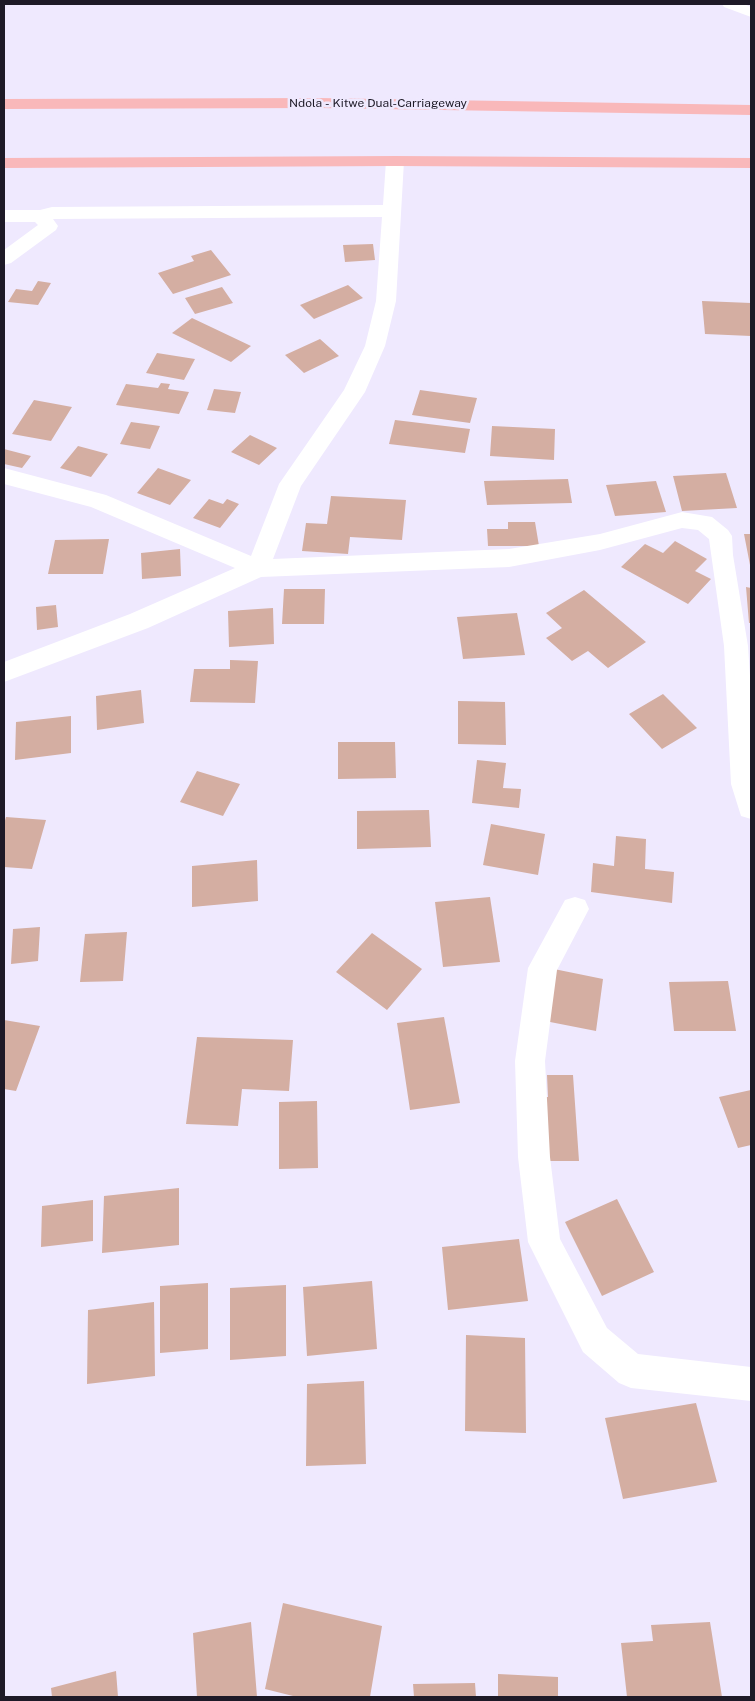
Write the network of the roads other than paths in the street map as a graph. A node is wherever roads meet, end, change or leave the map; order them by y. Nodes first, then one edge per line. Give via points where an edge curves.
1 (730, 4) edge
2 (751, 12) edge
3 (4, 104) edge
4 (751, 110) edge
5 (395, 161) junction
6 (4, 163) edge
7 (751, 163) edge
8 (392, 211) junction
9 (4, 216) edge
10 (40, 216) junction
11 (4, 259) edge
12 (4, 476) edge
13 (258, 568) junction
14 (4, 672) edge
15 (751, 808) edge
16 (575, 909) dead end
17 (751, 1384) edge

1 - 2 street
3 - 4 highway, Ndola - Kitwe Dual-Carriageway via 318,103
5 - 6 highway
5 - 7 highway
5 - 8 street
8 - 10 street via 62,213
8 - 13 street via 386,301 375,346 354,392 290,484
9 - 10 street
10 - 11 street via 49,226
12 - 13 street via 98,501
13 - 14 street via 139,621
13 - 15 street via 509,558 600,542 682,520 704,523 720,536 736,646 744,784
16 - 17 street via 543,968 530,1061 534,1157 544,1242 596,1340 631,1371

